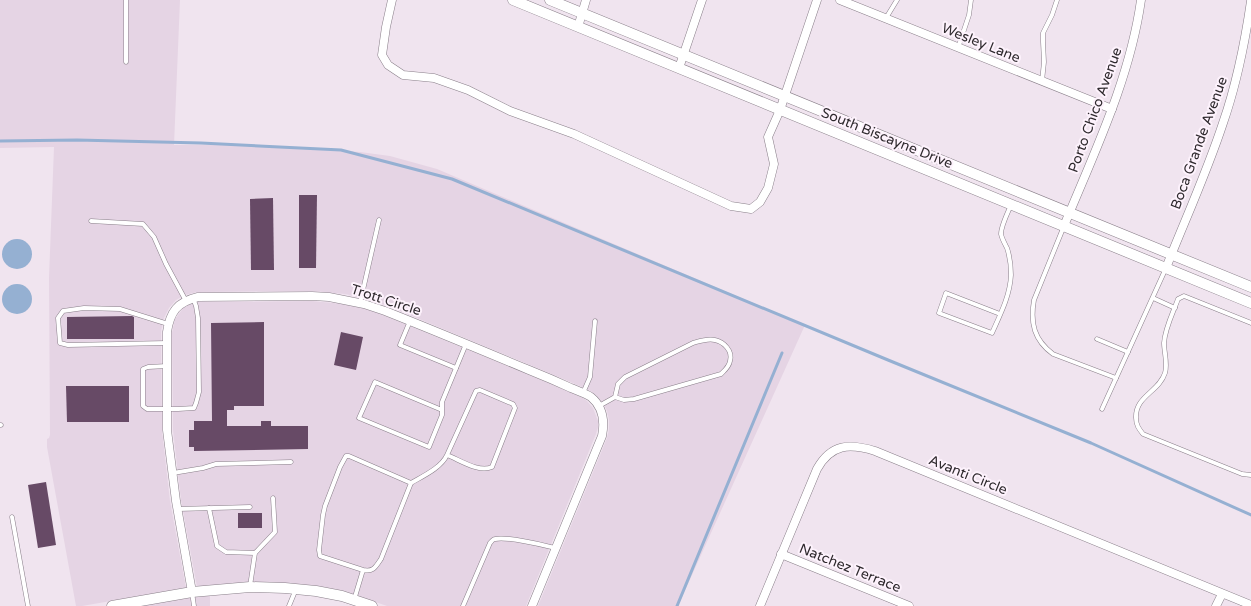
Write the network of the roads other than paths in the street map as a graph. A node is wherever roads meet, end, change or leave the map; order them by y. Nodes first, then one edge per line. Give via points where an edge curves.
1 (126, 0) edge
2 (392, 0) edge
3 (513, 0) edge
4 (550, 0) edge
5 (586, 0) edge
6 (702, 0) edge
7 (817, 0) edge
8 (840, 0) edge
9 (897, 0) edge
10 (971, 0) edge
11 (1057, 0) edge
12 (1141, 0) edge
13 (1251, 1) edge
14 (582, 13) junction
15 (885, 18) junction
16 (578, 27) junction
17 (958, 48) junction
18 (683, 55) junction
19 (126, 62) dead end
20 (679, 68) junction
21 (1042, 81) junction
22 (785, 96) junction
23 (780, 110) junction
24 (1112, 110) junction
25 (1011, 204) junction
26 (1070, 213) junction
27 (379, 220) dead end
28 (91, 221) dead end
29 (1064, 226) junction
30 (1172, 255) junction
31 (1166, 268) junction
32 (1251, 287) edge
33 (1153, 298) junction
34 (189, 299) junction
35 (360, 303) junction
36 (1251, 303) edge
37 (1174, 308) junction
38 (1000, 314) junction
39 (411, 321) junction
40 (595, 321) dead end
41 (1251, 323) edge
42 (168, 324) junction
43 (1097, 339) dead end
44 (167, 343) junction
45 (466, 344) junction
46 (1128, 352) junction
47 (167, 366) junction
48 (456, 368) junction
49 (1116, 378) junction
50 (583, 393) junction
51 (615, 397) junction
52 (598, 406) junction
53 (167, 409) junction
54 (1102, 409) dead end
55 (442, 410) junction
56 (447, 455) junction
57 (291, 462) dead end
58 (172, 473) junction
59 (1251, 475) edge
60 (412, 483) junction
61 (274, 498) dead end
62 (250, 507) dead end
63 (210, 508) junction
64 (177, 509) junction
65 (12, 517) dead end
66 (556, 548) junction
67 (255, 553) junction
68 (781, 554) junction
69 (362, 570) junction
70 (250, 587) junction
71 (296, 589) junction
72 (192, 592) junction
73 (1222, 594) junction
74 (354, 600) junction
75 (28, 606) edge
76 (112, 606) edge
77 (194, 606) edge
78 (289, 606) edge
79 (372, 606) edge
80 (463, 606) edge
81 (532, 606) edge
82 (760, 606) edge
83 (909, 606) edge
84 (1216, 606) edge
85 (1251, 606) edge

1 - 19 lane
2 - 23 street via 382,55 388,65 403,75 434,78 468,90 510,111 574,134 731,206 751,209 760,202 768,188 774,164 768,137
3 - 16 street, South Biscayne Drive
4 - 14 street, South Biscayne Drive
5 - 14 street
6 - 18 street
7 - 22 street
8 - 15 street, Wesley Lane
9 - 15 lane
10 - 17 lane
11 - 21 lane via 1043,34
12 - 24 street, Porto Chico Avenue via 1133,42
13 - 30 street, Boca Grande Avenue via 1246,35 1224,122
14 - 16 street
14 - 18 street, South Biscayne Drive
15 - 17 street, Wesley Lane
16 - 20 street, South Biscayne Drive
17 - 21 street, Wesley Lane
18 - 20 street
18 - 22 street, South Biscayne Drive
20 - 23 street, South Biscayne Drive
21 - 24 street, Wesley Lane
22 - 23 street
22 - 26 street, South Biscayne Drive
23 - 25 street, South Biscayne Drive
24 - 26 street, Porto Chico Avenue
25 - 29 street, South Biscayne Drive
25 - 38 lane via 1001,234 1010,261 1011,275 1009,290
26 - 29 street, Porto Chico Avenue
26 - 30 street, South Biscayne Drive
27 - 35 lane
28 - 34 lane via 143,224 154,237 166,264
29 - 31 street, South Biscayne Drive
29 - 49 lane via 1034,300 1032,322 1035,332 1040,342 1053,354
30 - 31 street, Boca Grande Avenue
30 - 32 street, South Biscayne Drive
31 - 33 lane
31 - 36 street, South Biscayne Drive
33 - 37 lane
33 - 46 lane
34 - 35 street, Trott Circle via 312,296
34 - 42 street via 174,311
34 - 53 lane via 196,306 198,318 199,392 194,408
35 - 39 street, Trott Circle via 386,310
37 - 41 lane via 1178,299 1184,296
37 - 59 lane via 1164,342 1165,373 1158,385 1143,397 1138,406 1135,415 1138,429 1143,434 1242,474
38 - 38 lane via 992,334 939,313 946,293
39 - 45 street, Trott Circle
39 - 48 lane via 400,345
40 - 50 lane via 590,377
42 - 44 street
42 - 44 lane via 120,309 84,308 63,311 58,318 60,343 68,345
43 - 46 lane
44 - 47 street
45 - 48 lane
45 - 50 street, Trott Circle
46 - 49 lane
47 - 53 street
47 - 53 lane via 148,366 143,369 143,406 147,409
48 - 55 lane via 442,402
49 - 54 lane
50 - 52 street, Trott Circle
51 - 51 lane via 624,400 634,399 721,374 731,360 729,350 723,343 714,340 693,342 625,376 618,384
51 - 52 lane
52 - 66 street via 604,420 602,436
53 - 58 street
55 - 55 lane via 429,447 359,418 375,382
56 - 56 lane via 480,469 492,467 515,408 513,404 476,390
56 - 60 lane via 431,471
57 - 58 lane via 216,464
58 - 64 street
60 - 69 lane via 381,559 371,570
60 - 69 lane via 346,456 325,506 320,556
61 - 67 lane via 274,532
62 - 63 lane
63 - 64 lane
63 - 67 lane via 216,546 226,552
64 - 72 street
65 - 75 lane
66 - 80 lane via 534,542 494,539 490,542
66 - 81 street
67 - 70 lane
68 - 73 street, Avanti Circle via 821,462 842,447 861,446
68 - 82 street, Avanti Circle
68 - 83 street, Natchez Terrace
69 - 74 lane
70 - 71 street
70 - 72 street
71 - 74 street
71 - 78 lane
72 - 76 street
72 - 77 lane
73 - 84 street
73 - 85 street, Avanti Circle
74 - 79 street

